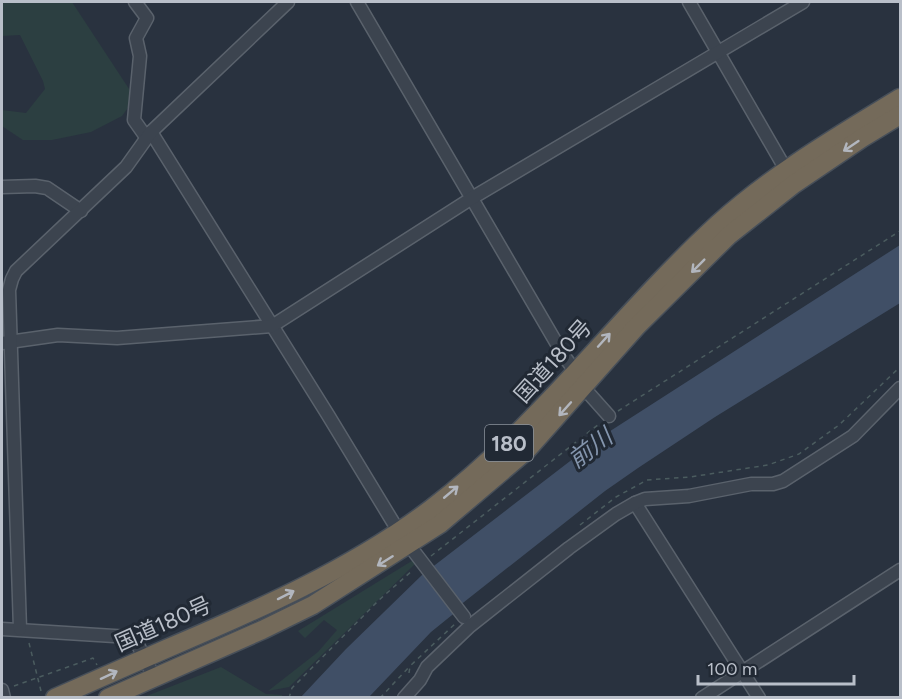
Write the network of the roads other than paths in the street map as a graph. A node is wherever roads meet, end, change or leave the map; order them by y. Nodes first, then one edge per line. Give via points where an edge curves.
1 (135, 2) edge
2 (288, 2) edge
3 (357, 2) edge
4 (689, 2) edge
5 (803, 2) edge
6 (719, 51) junction
7 (900, 98) edge
8 (900, 115) edge
9 (148, 134) junction
10 (790, 177) junction
11 (2, 187) edge
12 (472, 198) junction
13 (81, 211) junction
14 (6, 325) edge
15 (272, 326) junction
16 (6, 342) edge
17 (580, 380) junction
18 (900, 388) edge
19 (609, 416) road end
20 (635, 502) junction
21 (403, 539) junction
22 (900, 570) edge
23 (463, 615) dead end
24 (2, 629) edge
25 (24, 630) junction
26 (145, 658) junction
27 (743, 672) junction
28 (154, 677) junction
29 (2, 690) edge
30 (48, 694) edge
31 (406, 697) edge
32 (4, 698) edge
33 (108, 698) edge
34 (702, 698) edge
35 (759, 698) edge

1 - 9 street via 147,18 136,38 140,56 134,120
2 - 9 street
3 - 12 street
4 - 6 street
5 - 6 street
6 - 10 street
6 - 12 street
7 - 10 highway, 国道180号 / 180
8 -> 10 highway, 国道180号 / 180
9 - 13 street via 126,167
9 - 15 street
10 - 17 highway, 国道180号 / 180 via 720,223 629,312
11 - 13 street via 47,188
12 - 15 street
12 - 17 street
13 - 14 street via 16,271 9,290
14 - 16 street
15 - 16 street via 117,338 58,335
15 - 21 street
16 - 25 street
17 - 19 street
17 - 21 highway, 国道180号 / 180 via 433,508
18 - 20 street via 852,436 783,481
20 - 27 street
20 - 31 street via 470,626 427,667
21 - 23 street
26 -> 21 highway, 国道180号 / 180
21 -> 28 highway, 国道180号 / 180 via 313,605
22 - 27 street
24 - 25 street
25 - 26 street via 130,637
26 - 28 street
30 -> 26 highway, 国道180号 / 180
27 - 34 street
27 - 35 street
28 - 33 highway, 国道180号 / 180
29 - 32 street

